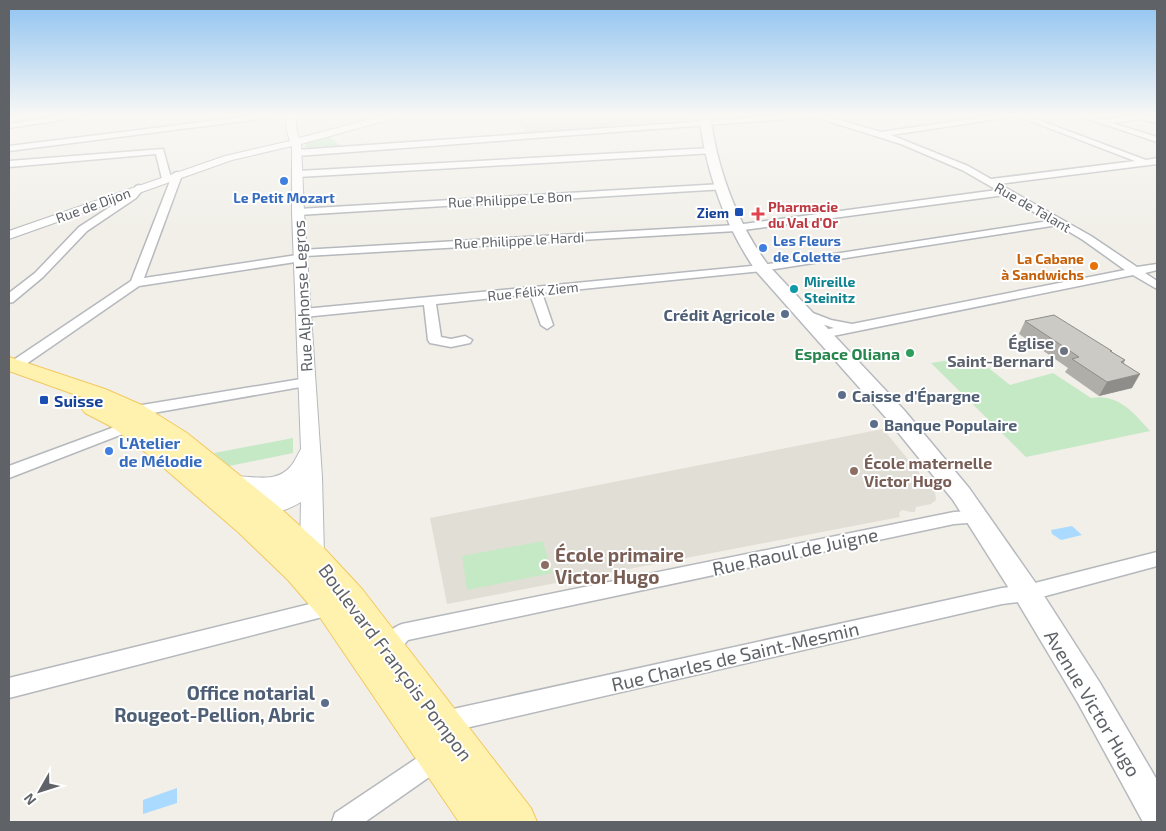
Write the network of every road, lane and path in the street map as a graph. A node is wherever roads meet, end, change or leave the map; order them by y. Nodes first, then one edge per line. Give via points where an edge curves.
1 (128, 154) edge
2 (160, 154) edge
3 (258, 154) edge
4 (297, 154) edge
5 (661, 154) edge
6 (712, 154) edge
7 (932, 154) edge
8 (1125, 154) edge
9 (1157, 161) edge
10 (1147, 162) junction
11 (9, 164) edge
12 (298, 174) junction
13 (172, 177) junction
14 (989, 182) junction
15 (722, 187) junction
16 (139, 188) junction
17 (1005, 192) junction
18 (298, 212) junction
19 (1060, 222) junction
20 (736, 228) junction
21 (9, 235) edge
22 (301, 255) junction
23 (762, 268) junction
24 (1157, 268) edge
25 (1136, 272) junction
26 (136, 283) junction
27 (1157, 286) edge
28 (534, 290) junction
29 (9, 299) edge
30 (430, 302) junction
31 (304, 313) junction
32 (804, 314) junction
33 (547, 325) dead end
34 (856, 327) junction
35 (823, 334) junction
36 (465, 340) dead end
37 (11, 369) edge
38 (307, 382) junction
39 (132, 419) junction
40 (159, 451) junction
41 (9, 472) edge
42 (302, 478) junction
43 (232, 483) junction
44 (261, 507) junction
45 (975, 517) junction
46 (266, 540) junction
47 (312, 554) junction
48 (1157, 559) edge
49 (1027, 593) junction
50 (330, 607) junction
51 (387, 648) junction
52 (9, 688) edge
53 (444, 722) junction
54 (437, 758) junction
55 (1157, 812) edge
56 (344, 822) edge
57 (482, 822) edge
58 (517, 822) edge

1 - 11 street
2 - 13 street via 162,165
3 - 13 street via 229,158
4 - 12 street, Rue Alphonse Legros
5 - 12 street
6 - 15 main road, Avenue Victor Hugo
7 - 14 street, Rue de Talant
8 - 10 street
9 - 10 street
10 - 14 street
12 - 18 street, Rue Alphonse Legros
13 - 16 street, Rue de Dijon
13 - 26 street
14 - 17 street, Rue de Talant
15 - 18 street, Rue Philippe Le Bon
15 - 20 main road, Avenue Victor Hugo
16 - 21 street, Rue de Dijon
16 - 29 street via 133,196 83,229 39,275
17 - 19 street, Rue de Talant
17 - 20 street, Rue Philippe le Hardi
18 - 22 street, Rue Alphonse Legros
19 - 23 street, Rue Félix Ziem
19 - 25 street, Rue de Talant
20 - 22 street, Rue Philippe le Hardi
20 - 23 main road, Avenue Victor Hugo
22 - 26 street, Rue Philippe le Hardi
22 - 31 street, Rue Alphonse Legros
23 - 28 street, Rue Félix Ziem
23 - 32 main road, Avenue Victor Hugo
24 - 25 street
25 - 27 street, Rue de Talant
25 - 34 street
26 - 37 street
28 - 30 street, Rue Félix Ziem
28 - 33 street
30 - 31 street, Rue Félix Ziem
30 - 36 street via 436,340 451,343
31 - 38 street, Rue Alphonse Legros
32 - 34 street via 828,323
32 - 35 main road, Avenue Victor Hugo
34 - 35 street
35 - 45 main road, Avenue Victor Hugo via 896,415 961,494
37 - 39 main road, Boulevard François Pompon via 101,411
38 - 39 street
38 - 42 street, Rue Alphonse Legros via 310,449
39 - 40 main road, Boulevard François Pompon
39 - 41 street
39 - 43 main road, Boulevard François Pompon via 178,440
40 - 44 main road via 196,469 232,500 242,505
40 - 46 main road, Boulevard François Pompon
42 - 43 street via 262,486
42 - 44 street via 309,484 296,495 285,502
42 - 47 street, Rue Alphonse Legros
43 - 44 main road, Boulevard François Pompon
44 - 46 main road
44 - 47 main road, Boulevard François Pompon
45 - 49 main road, Avenue Victor Hugo
45 - 51 street, Rue Raoul de Juigne via 954,518 402,632
46 - 50 main road, Boulevard François Pompon
47 - 51 main road, Boulevard François Pompon via 351,598
48 - 49 street
49 - 53 street, Rue Charles de Saint-Mesmin via 992,598
49 - 55 main road, Avenue Victor Hugo
50 - 52 street
50 - 54 main road, Boulevard François Pompon
51 - 53 main road, Boulevard François Pompon
53 - 58 main road, Boulevard François Pompon
54 - 56 street
54 - 57 main road, Boulevard François Pompon

